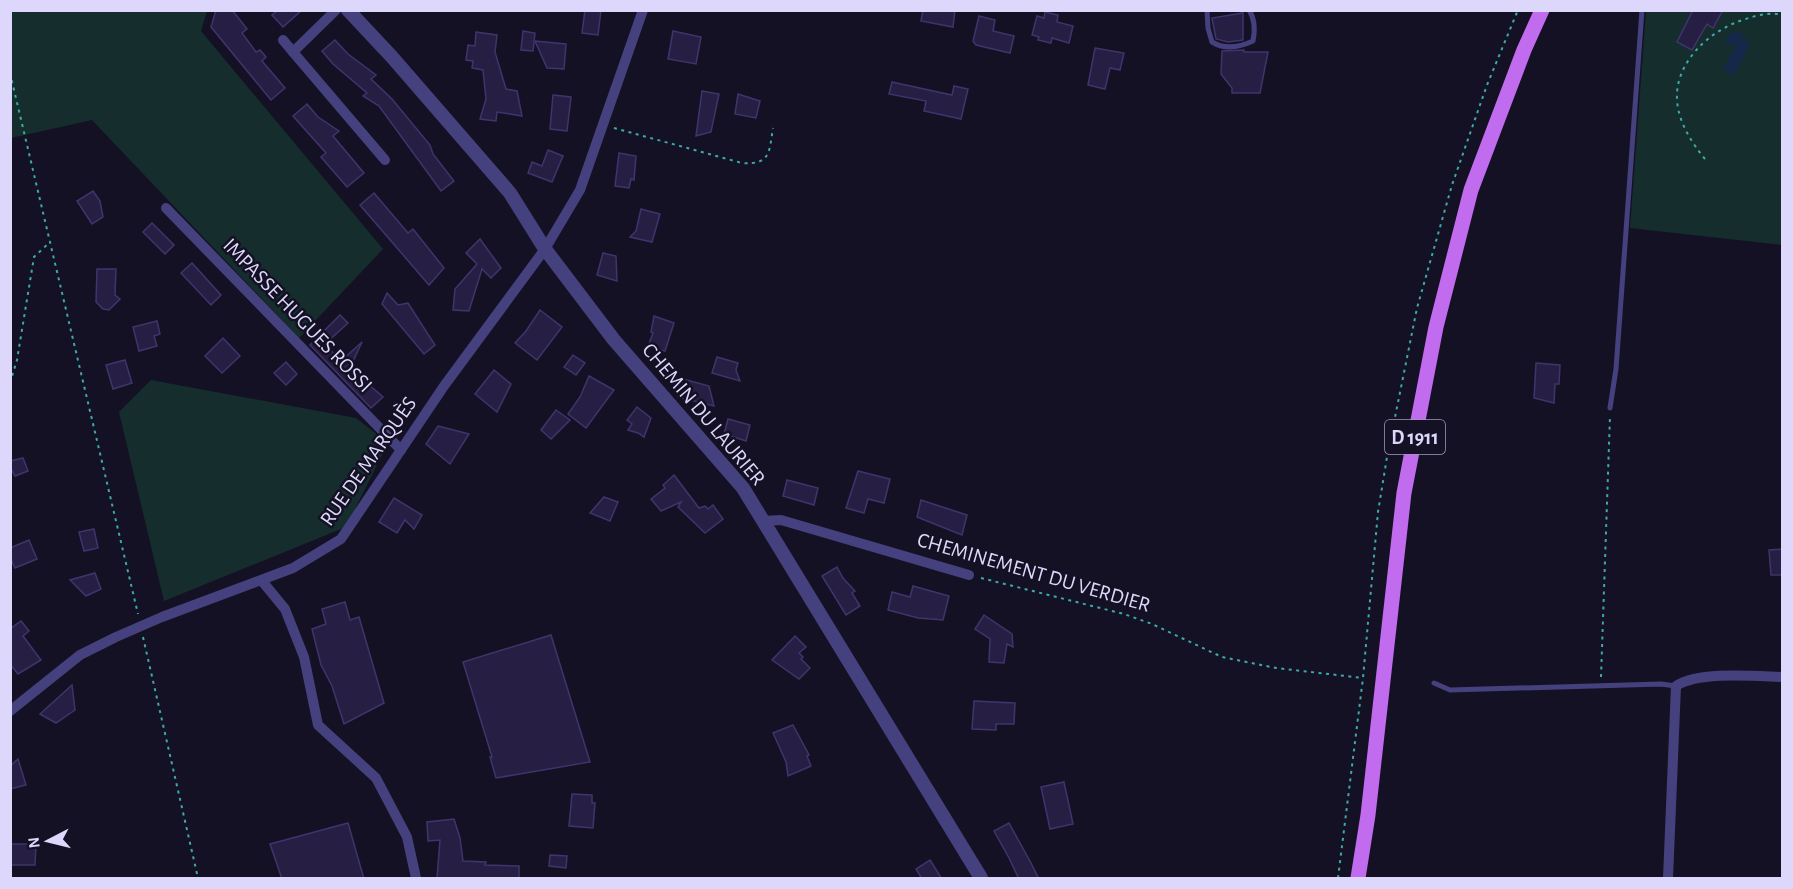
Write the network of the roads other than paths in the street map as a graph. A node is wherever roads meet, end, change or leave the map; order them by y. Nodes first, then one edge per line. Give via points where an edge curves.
1 (336, 10) edge
2 (348, 10) edge
3 (643, 10) edge
4 (1208, 10) edge
5 (1249, 10) edge
6 (1542, 10) edge
7 (1642, 10) edge
8 (283, 40) dead end
9 (293, 52) junction
10 (385, 160) dead end
11 (166, 208) dead end
12 (545, 249) junction
13 (1610, 408) road end
14 (401, 450) junction
15 (763, 521) junction
16 (969, 574) road end
17 (262, 581) junction
18 (1782, 677) edge
19 (1434, 683) dead end
20 (1676, 686) junction
21 (10, 711) edge
22 (416, 879) edge
23 (981, 879) edge
24 (1358, 879) edge
25 (1668, 879) edge

1 - 9 street
2 - 12 street, CHEMIN DU LAURIER via 510,194
3 - 12 street, RUE DE MARQUÈS via 580,190
4 - 5 lane via 1212,42 1227,47 1253,41 1255,31
6 - 24 main road, D 1911 via 1471,190 1436,327 1404,493
7 - 13 lane
8 - 9 street
9 - 10 street
11 - 14 street, IMPASSE HUGUES ROSSI
12 - 14 street, RUE DE MARQUÈS
12 - 15 street, CHEMIN DU LAURIER via 614,340 743,488
14 - 17 street, RUE DE MARQUÈS via 341,539 293,568
15 - 16 street, CHEMINEMENT DU VERDIER via 781,520
15 - 23 street, CHEMIN DU LAURIER
17 - 21 street, RUE DE MARQUÈS via 141,626 80,655
17 - 22 street via 285,609 304,657 318,725 376,778 407,837
18 - 20 street via 1692,679
19 - 20 lane via 1450,690
20 - 25 street

